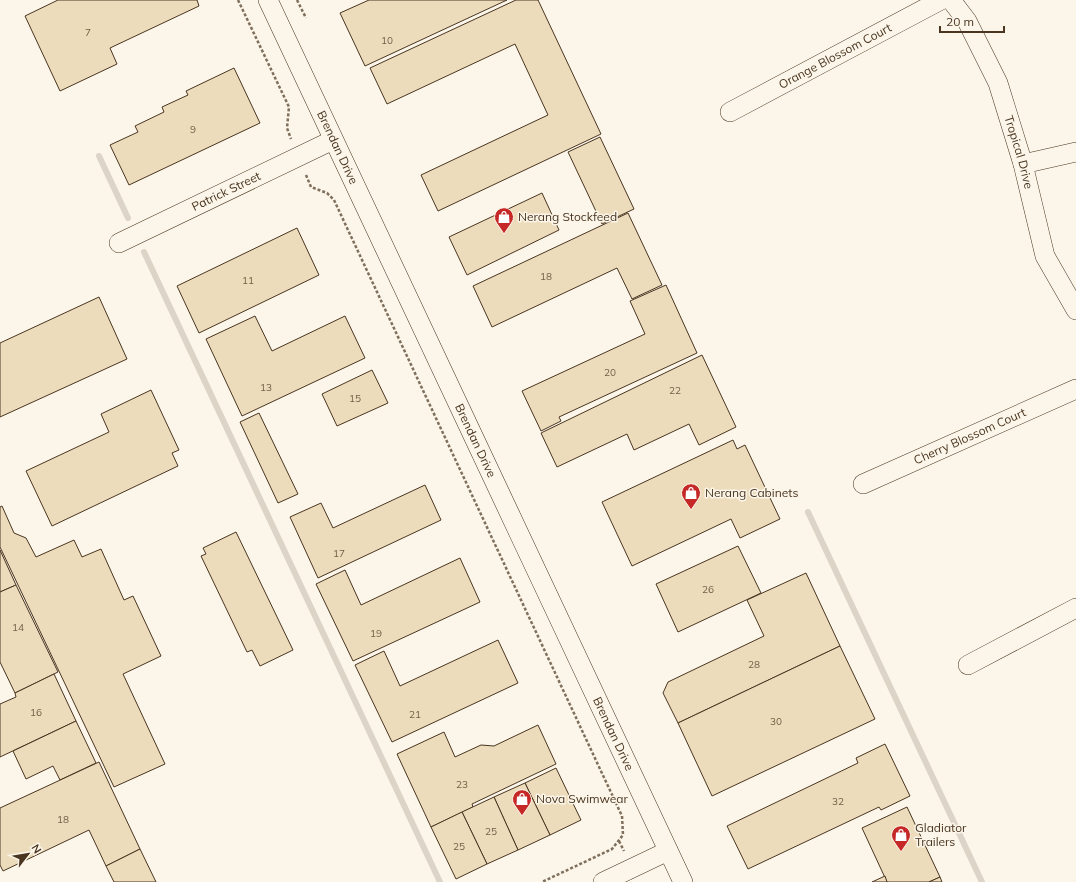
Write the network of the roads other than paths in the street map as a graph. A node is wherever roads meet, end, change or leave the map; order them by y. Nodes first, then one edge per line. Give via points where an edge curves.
1 (268, 0) edge
2 (941, 0) edge
3 (951, 0) edge
4 (730, 112) dead end
5 (334, 140) junction
6 (1076, 152) edge
7 (1024, 164) junction
8 (119, 243) dead end
9 (1076, 310) edge
10 (1076, 389) edge
11 (863, 484) dead end
12 (1076, 608) edge
13 (968, 665) dead end
14 (668, 851) junction
15 (603, 882) edge
16 (683, 882) edge

1 - 5 street, Brendan Drive
2 - 4 street, Orange Blossom Court
3 - 7 street, Tropical Drive via 968,21 998,83
5 - 8 street, Patrick Street
5 - 14 street, Brendan Drive
6 - 7 street
7 - 9 street, Tropical Drive via 1045,256
10 - 11 street, Cherry Blossom Court
12 - 13 street
14 - 15 street
14 - 16 street, Brendan Drive

